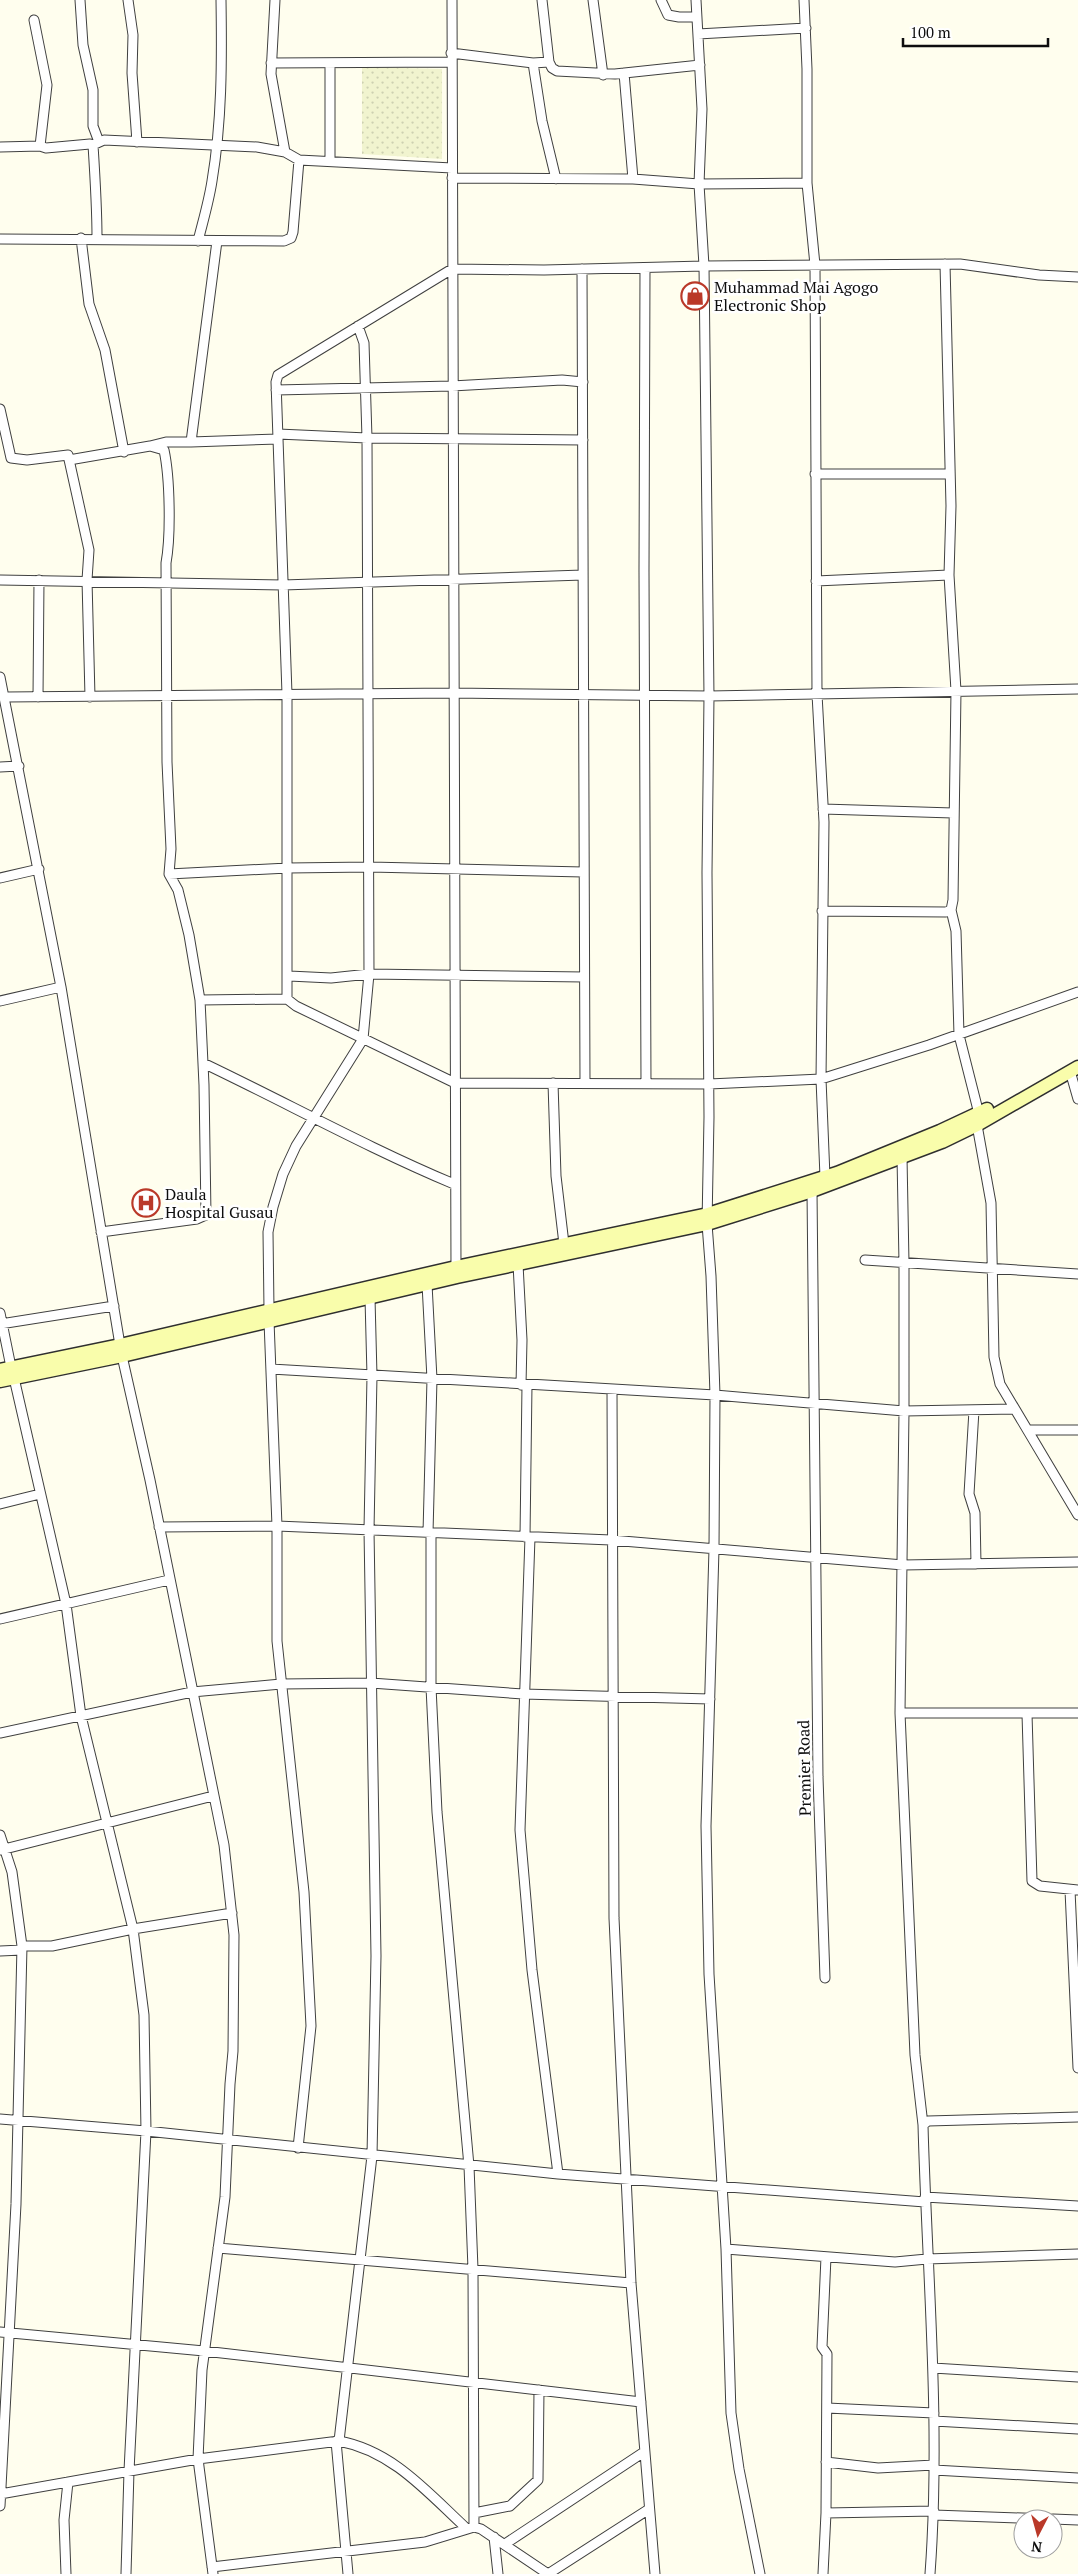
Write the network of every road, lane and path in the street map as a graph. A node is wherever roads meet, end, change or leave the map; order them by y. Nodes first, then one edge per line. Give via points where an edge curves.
1 (80, 0) edge
2 (128, 0) edge
3 (220, 0) edge
4 (275, 0) edge
5 (452, 0) edge
6 (542, 0) edge
7 (594, 0) edge
8 (661, 0) edge
9 (696, 0) edge
10 (804, 0) edge
11 (697, 17) junction
12 (34, 20) dead end
13 (806, 28) junction
14 (698, 34) junction
15 (451, 58) junction
16 (549, 62) junction
17 (271, 63) junction
18 (330, 63) junction
19 (533, 63) junction
20 (700, 65) junction
21 (624, 73) junction
22 (602, 75) junction
23 (137, 142) junction
24 (96, 144) junction
25 (40, 146) junction
26 (217, 146) junction
27 (0, 147) edge
28 (284, 152) junction
29 (299, 160) junction
30 (330, 160) junction
31 (452, 173) junction
32 (556, 179) junction
33 (633, 179) junction
34 (808, 183) junction
35 (700, 184) junction
36 (81, 238) junction
37 (97, 238) junction
38 (0, 239) edge
39 (198, 241) junction
40 (216, 241) junction
41 (945, 264) junction
42 (815, 265) junction
43 (704, 266) junction
44 (645, 268) junction
45 (452, 269) junction
46 (582, 269) junction
47 (1078, 278) edge
48 (358, 326) junction
49 (583, 382) junction
50 (452, 386) junction
51 (365, 387) junction
52 (276, 390) junction
53 (0, 409) edge
54 (278, 437) junction
55 (367, 438) junction
56 (452, 439) junction
57 (583, 440) junction
58 (191, 442) junction
59 (150, 446) junction
60 (124, 452) junction
61 (11, 458) junction
62 (0, 459) edge
63 (69, 460) junction
64 (815, 474) junction
65 (950, 474) junction
66 (583, 575) junction
67 (949, 575) junction
68 (452, 578) junction
69 (0, 580) edge
70 (39, 580) junction
71 (87, 580) junction
72 (816, 581) junction
73 (166, 582) junction
74 (369, 582) junction
75 (283, 585) junction
76 (0, 677) edge
77 (1078, 689) edge
78 (956, 691) junction
79 (453, 693) junction
80 (287, 694) junction
81 (368, 694) junction
82 (817, 694) junction
83 (584, 696) junction
84 (646, 696) junction
85 (710, 696) junction
86 (38, 697) junction
87 (168, 697) junction
88 (6, 698) junction
89 (90, 698) junction
90 (19, 766) junction
91 (0, 768) edge
92 (823, 809) junction
93 (953, 813) junction
94 (370, 867) junction
95 (288, 868) junction
96 (39, 869) junction
97 (454, 869) junction
98 (583, 872) junction
99 (169, 874) junction
100 (0, 878) edge
101 (951, 910) junction
102 (822, 911) junction
103 (369, 974) junction
104 (289, 976) junction
105 (455, 976) junction
106 (584, 977) junction
107 (61, 987) junction
108 (1078, 992) edge
109 (288, 999) junction
110 (0, 1000) edge
111 (200, 1000) junction
112 (959, 1035) junction
113 (362, 1039) junction
114 (1078, 1057) edge
115 (203, 1063) junction
116 (1074, 1069) edge
117 (821, 1079) junction
118 (455, 1083) junction
119 (553, 1083) junction
120 (584, 1083) junction
121 (646, 1084) junction
122 (709, 1084) junction
123 (1078, 1099) edge
124 (315, 1117) junction
125 (978, 1120) junction
126 (902, 1157) junction
127 (825, 1177) junction
128 (454, 1184) junction
129 (812, 1191) junction
130 (707, 1219) junction
131 (101, 1232) junction
132 (564, 1244) junction
133 (865, 1260) dead end
134 (904, 1263) junction
135 (518, 1264) junction
136 (456, 1267) junction
137 (993, 1270) junction
138 (1078, 1274) edge
139 (426, 1284) junction
140 (370, 1298) junction
141 (114, 1306) junction
142 (0, 1313) edge
143 (269, 1315) junction
144 (1, 1324) edge
145 (121, 1350) junction
146 (271, 1370) junction
147 (8, 1372) edge
148 (372, 1376) junction
149 (432, 1379) junction
150 (0, 1381) edge
151 (524, 1385) junction
152 (612, 1390) junction
153 (714, 1395) junction
154 (814, 1404) junction
155 (1016, 1408) junction
156 (974, 1410) junction
157 (904, 1412) junction
158 (1029, 1430) junction
159 (1078, 1430) edge
160 (40, 1494) junction
161 (0, 1504) edge
162 (1078, 1515) edge
163 (277, 1526) junction
164 (159, 1528) junction
165 (369, 1530) junction
166 (430, 1533) junction
167 (527, 1537) junction
168 (611, 1540) junction
169 (714, 1549) junction
170 (815, 1558) junction
171 (1078, 1562) edge
172 (976, 1564) junction
173 (903, 1565) junction
174 (169, 1580) junction
175 (66, 1604) junction
176 (0, 1619) edge
177 (370, 1683) junction
178 (280, 1684) junction
179 (431, 1687) junction
180 (192, 1692) junction
181 (523, 1694) junction
182 (613, 1694) junction
183 (710, 1699) junction
184 (900, 1713) junction
185 (1078, 1713) edge
186 (1027, 1714) junction
187 (81, 1716) junction
188 (0, 1733) edge
189 (214, 1796) junction
190 (106, 1824) junction
191 (0, 1835) edge
192 (2, 1850) edge
193 (1074, 1890) edge
194 (232, 1913) junction
195 (133, 1929) junction
196 (22, 1948) junction
197 (0, 1952) edge
198 (825, 1978) dead end
199 (1078, 2068) edge
200 (1078, 2117) edge
201 (0, 2119) edge
202 (17, 2120) junction
203 (923, 2125) junction
204 (146, 2131) junction
205 (228, 2141) junction
206 (298, 2148) junction
207 (372, 2156) junction
208 (469, 2166) junction
209 (558, 2174) junction
210 (626, 2180) junction
211 (721, 2188) junction
212 (925, 2200) junction
213 (1078, 2206) edge
214 (218, 2248) junction
215 (726, 2249) junction
216 (1078, 2254) edge
217 (826, 2257) junction
218 (927, 2259) junction
219 (359, 2260) junction
220 (473, 2269) junction
221 (632, 2283) junction
222 (4, 2333) edge
223 (136, 2345) junction
224 (204, 2351) junction
225 (348, 2368) junction
226 (933, 2368) junction
227 (1078, 2377) edge
228 (474, 2384) junction
229 (539, 2390) junction
230 (641, 2402) junction
231 (827, 2408) junction
232 (934, 2417) junction
233 (1078, 2429) edge
234 (338, 2441) junction
235 (644, 2452) junction
236 (198, 2459) junction
237 (826, 2462) junction
238 (934, 2467) junction
239 (129, 2471) junction
240 (1078, 2478) edge
241 (68, 2482) junction
242 (0, 2494) edge
243 (0, 2506) edge
244 (650, 2509) junction
245 (826, 2513) junction
246 (934, 2513) junction
247 (474, 2514) junction
248 (1013, 2517) edge
249 (1063, 2519) edge
250 (1078, 2520) edge
251 (470, 2528) junction
252 (494, 2537) junction
253 (505, 2544) junction
254 (345, 2550) junction
255 (212, 2570) edge
256 (495, 2573) edge
257 (66, 2574) edge
258 (126, 2574) edge
259 (348, 2574) edge
260 (548, 2574) edge
261 (655, 2574) edge
262 (760, 2574) edge
263 (823, 2574) edge
264 (930, 2574) edge

1 - 24 street via 82,45 93,90
2 - 23 street via 133,34
3 - 26 street via 222,93
4 - 17 street
5 - 15 street
6 - 16 street
7 - 22 street
8 - 11 street via 668,15
9 - 11 street
10 - 13 street
11 - 14 street
12 - 25 street via 47,85
13 - 14 street
13 - 34 street
14 - 20 street
15 - 18 street
15 - 19 street
15 - 31 street
16 - 19 street
16 - 22 street via 557,71
17 - 18 street
17 - 28 street
18 - 30 street
19 - 32 street
20 - 21 street
20 - 35 street
21 - 22 street
21 - 33 street
23 - 24 street
23 - 26 street
24 - 25 street
24 - 37 street
25 - 27 street
26 - 28 street
26 - 39 street
28 - 29 street
29 - 30 street
29 - 40 street via 291,238 284,241
30 - 31 street
31 - 32 street
31 - 45 street
32 - 33 street
33 - 35 street
34 - 35 street
34 - 42 street
35 - 43 street
36 - 37 street
36 - 38 street
36 - 60 street via 89,304 105,350
37 - 39 street
39 - 40 street
40 - 58 street
41 - 42 street
41 - 47 street
41 - 65 street
42 - 43 street
42 - 64 street
43 - 44 street
43 - 85 street
44 - 46 street
44 - 84 street
45 - 46 street
45 - 48 street
45 - 50 street
46 - 49 street
48 - 51 street via 364,343
48 - 52 street via 278,375
49 - 50 street via 562,380
49 - 57 street
50 - 51 street
50 - 56 street
51 - 52 street
51 - 55 street
52 - 54 street
53 - 61 street
54 - 55 street
54 - 58 street
54 - 75 street
55 - 56 street
55 - 74 street
56 - 57 street
56 - 68 street
57 - 66 street
58 - 59 street
59 - 60 street
59 - 73 street via 164,450 167,466
60 - 63 street
61 - 62 street
61 - 63 street via 27,460 68,455
63 - 71 street via 89,550
64 - 65 street
64 - 72 street
65 - 67 street
66 - 68 street
66 - 83 street
67 - 72 street
67 - 78 street
68 - 74 street
68 - 79 street
69 - 70 street
70 - 71 street
70 - 86 street
71 - 73 street
71 - 89 street
72 - 82 street
73 - 75 street
73 - 87 street
74 - 75 street
74 - 81 street
75 - 80 street
76 - 88 street
77 - 78 street
78 - 82 street
78 - 93 street
79 - 81 street
79 - 83 street
79 - 97 street
80 - 81 street
80 - 87 street
80 - 95 street
81 - 94 street
82 - 85 street
82 - 92 street
83 - 84 street
83 - 98 street
84 - 85 street
84 - 121 street
85 - 122 street via 707,873
86 - 88 street
86 - 89 street
87 - 89 street
87 - 99 street
88 - 90 street
90 - 91 street
90 - 96 street
92 - 93 street
92 - 102 street
93 - 101 street
94 - 95 street
94 - 97 street
94 - 103 street
95 - 99 street
95 - 104 street
96 - 100 street
96 - 107 street
97 - 98 street
97 - 105 street
98 - 106 street
99 - 111 street via 178,890
101 - 102 street
101 - 112 street via 956,931
102 - 117 street
103 - 104 street via 331,978
103 - 105 street
103 - 113 street
104 - 109 street
105 - 106 street
105 - 118 street
106 - 120 street
107 - 110 street
107 - 131 street
108 - 112 street
109 - 111 street
109 - 113 street
111 - 115 street
112 - 117 street
112 - 125 street
113 - 118 street
113 - 124 street
114 - 125 street
115 - 124 street
115 - 131 street via 206,1215 197,1219
116 - 123 street
116 - 125 street
117 - 122 street
117 - 127 street
118 - 119 street
118 - 128 street
119 - 120 street
119 - 132 street via 556,1176
120 - 121 street
121 - 122 street
122 - 130 street
124 - 128 street via 384,1155
124 - 143 street via 296,1146 273,1206 268,1232
125 - 126 street
125 - 127 street
125 - 137 street via 991,1203
126 - 129 street
126 - 134 street
127 - 130 street
128 - 136 street
129 - 130 street
129 - 154 street, Premier Road
130 - 132 street
130 - 135 street
130 - 153 street
131 - 141 street
132 - 136 street
133 - 134 street
134 - 137 street
134 - 157 street
135 - 139 street
135 - 151 street
136 - 143 street
137 - 138 street
137 - 155 street via 994,1357 1000,1384
139 - 140 street
139 - 149 street
140 - 143 street
140 - 148 street
141 - 144 street
141 - 145 street
142 - 144 street
143 - 145 street
143 - 146 street
144 - 147 street
145 - 147 street
145 - 164 street
146 - 148 street
146 - 163 street
147 - 150 street
147 - 160 street
148 - 149 street
148 - 165 street
149 - 151 street
149 - 166 street
151 - 152 street
151 - 167 street
152 - 153 street
152 - 168 street
153 - 154 street
153 - 169 street
154 - 157 street
154 - 170 street, Premier Road
155 - 156 street
155 - 158 street
156 - 157 street
156 - 172 street via 970,1494 975,1513
157 - 173 street
158 - 159 street
158 - 162 street
160 - 161 street
160 - 175 street
163 - 164 street
163 - 165 street
163 - 178 street via 276,1641
164 - 174 street
165 - 166 street
165 - 177 street
166 - 167 street
166 - 179 street
167 - 168 street
167 - 181 street
168 - 169 street
168 - 182 street
169 - 170 street
169 - 183 street
170 - 173 street
170 - 198 street, Premier Road
171 - 172 street
172 - 173 street
173 - 184 street
174 - 175 street
174 - 180 street
175 - 176 street
175 - 187 street
177 - 178 street
177 - 179 street
177 - 207 street via 376,1956
178 - 180 street
178 - 206 street via 304,1892 311,2026
179 - 181 street
179 - 208 street via 437,1812
180 - 187 street
180 - 189 street
181 - 182 street
181 - 209 street via 520,1830 532,1970
182 - 183 street
182 - 210 street via 614,1918
183 - 211 street via 706,1826 709,1974
184 - 186 street
184 - 203 street via 915,2055
185 - 186 street
186 - 193 street via 1032,1882
187 - 188 street
187 - 190 street
189 - 190 street
189 - 194 street
190 - 192 street
190 - 195 street
191 - 192 street
192 - 196 street via 18,1904
193 - 199 street
194 - 195 street
194 - 205 street via 233,2051
195 - 196 street via 52,1946
195 - 204 street via 144,2016
196 - 197 street
196 - 202 street
200 - 203 street via 928,2121
201 - 202 street
202 - 204 street
202 - 222 street via 15,2223
203 - 212 street
204 - 205 street
204 - 223 street
205 - 206 street
205 - 214 street
206 - 207 street
207 - 208 street
207 - 219 street
208 - 209 street
208 - 220 street
209 - 210 street
210 - 211 street
210 - 221 street
211 - 212 street
211 - 215 street
212 - 213 street
212 - 218 street
214 - 219 street
214 - 224 street
215 - 217 street
215 - 262 street via 731,2413
216 - 218 street
217 - 218 street via 895,2262
217 - 231 street via 822,2347 827,2354
218 - 226 street
219 - 220 street
219 - 225 street
220 - 221 street
220 - 228 street
221 - 230 street
222 - 223 street
222 - 242 street
223 - 224 street
223 - 239 street
224 - 225 street
224 - 236 street
225 - 228 street
225 - 234 street
226 - 227 street
226 - 232 street
228 - 229 street
228 - 247 street
229 - 230 street
229 - 247 street via 538,2480 510,2506
230 - 235 street
231 - 232 street
231 - 237 street
232 - 233 street
232 - 238 street
234 - 236 street
234 - 251 street via 358,2445 383,2456
234 - 254 street
235 - 244 street
235 - 253 street
236 - 239 street
236 - 255 street
237 - 238 street via 878,2468
237 - 245 street
238 - 240 street
238 - 246 street
239 - 241 street
239 - 258 street
241 - 242 street
241 - 257 street via 64,2520
242 - 243 street
244 - 260 street
244 - 261 street
245 - 246 street
245 - 263 street
246 - 248 street
246 - 264 street
247 - 251 street
249 - 250 street
251 - 252 street
251 - 254 street via 425,2542
252 - 253 street
252 - 256 street
253 - 260 street
254 - 255 street
254 - 259 street

